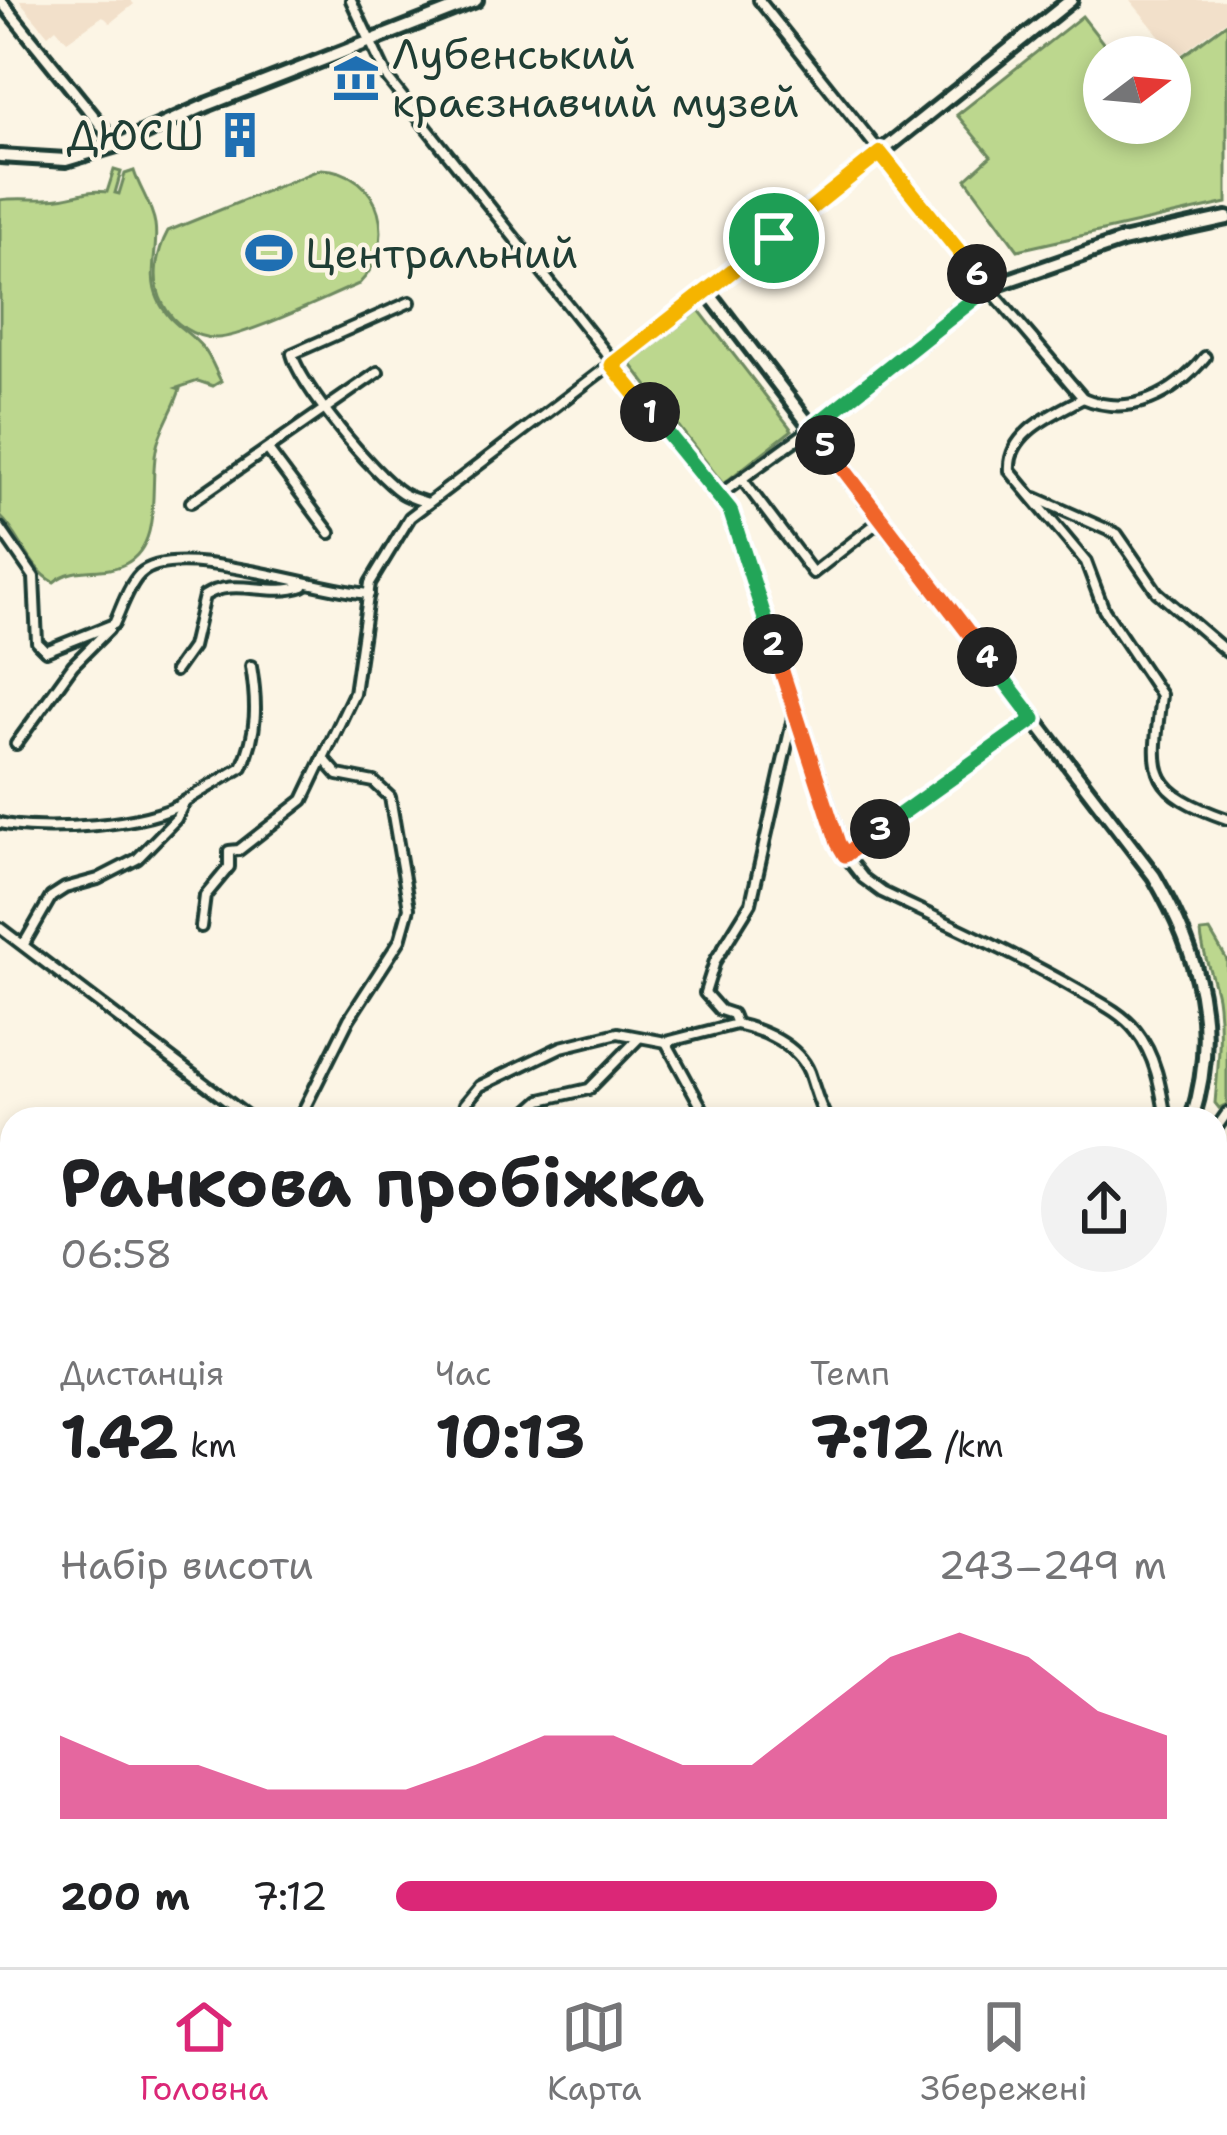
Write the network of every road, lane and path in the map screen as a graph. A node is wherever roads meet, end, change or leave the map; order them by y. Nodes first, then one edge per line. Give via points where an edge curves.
1 (0, 0) edge
2 (351, 0) edge
3 (476, 0) edge
4 (759, 0) edge
5 (1071, 0) edge
6 (369, 41) junction
7 (117, 145) junction
8 (880, 153) junction
9 (0, 156) edge
10 (1227, 218) edge
11 (989, 287) junction
12 (707, 291) junction
13 (410, 302) dead end
14 (1205, 358) dead end
15 (612, 365) junction
16 (378, 372) dead end
17 (1083, 398) junction
18 (327, 410) junction
19 (812, 428) junction
20 (268, 450) junction
21 (742, 479) junction
22 (718, 496) junction
23 (1035, 498) junction
24 (191, 502) dead end
25 (428, 503) junction
26 (882, 519) junction
27 (0, 527) edge
28 (330, 533) dead end
29 (306, 585) junction
30 (369, 594) junction
31 (113, 624) junction
32 (1227, 652) edge
33 (251, 666) dead end
34 (175, 671) dead end
35 (795, 709) junction
36 (1034, 719) junction
37 (16, 744) dead end
38 (323, 758) junction
39 (185, 801) junction
40 (1227, 819) edge
41 (0, 823) edge
42 (845, 855) junction
43 (201, 926) dead end
44 (0, 928) edge
45 (24, 944) junction
46 (736, 1024) junction
47 (639, 1038) junction
48 (665, 1042) junction
49 (235, 1107) edge
50 (305, 1107) edge
51 (464, 1107) edge
52 (533, 1107) edge
53 (701, 1107) edge
54 (820, 1107) edge
55 (1164, 1107) edge
56 (1195, 1107) edge

1 - 7 street
2 - 6 street
3 - 6 main road
4 - 8 street
5 - 8 main road
6 - 7 main road
6 - 15 street via 388,79
7 - 9 main road via 66,160
8 - 11 street
8 - 12 main road
10 - 11 main road via 1122,241
11 - 17 street
11 - 19 main road
12 - 15 street
12 - 19 main road
13 - 18 street via 292,354
14 - 17 street via 1181,384 1149,401 1101,405
15 - 22 street
15 - 25 street
16 - 18 street
17 - 23 street via 1028,430 1013,449 1012,476
18 - 20 street
18 - 25 street via 395,488
19 - 21 street
19 - 26 main road
20 - 24 street
20 - 28 street
21 - 22 street
21 - 26 street via 813,573
22 - 35 street via 730,510
23 - 32 street via 1118,534 1157,592
23 - 40 street via 1086,562 1104,610 1161,694 1157,776 1168,790
25 - 30 street via 410,517
26 - 36 main road
27 - 31 street via 34,577 41,649
29 - 30 street
29 - 31 street via 179,560 138,576
29 - 34 street via 288,592 226,586 204,596 191,647
30 - 38 street via 354,693
31 - 37 street
33 - 39 street via 255,728 242,767
35 - 42 street
35 - 46 street via 752,903 705,992
36 - 42 street
36 - 56 main road via 1154,876 1185,940 1207,1025
38 - 43 street via 303,800 229,851
38 - 50 street via 338,775 374,782 390,797 409,908 400,940
39 - 41 street via 160,814 87,826
39 - 45 street via 148,851 51,897
42 - 55 street via 882,892 1113,1010 1149,1052
44 - 45 street
45 - 49 street
46 - 48 street
46 - 54 street via 789,1048 807,1066
47 - 48 street
47 - 51 street via 606,1034 561,1048 481,1086
47 - 52 street via 589,1089
48 - 53 street

